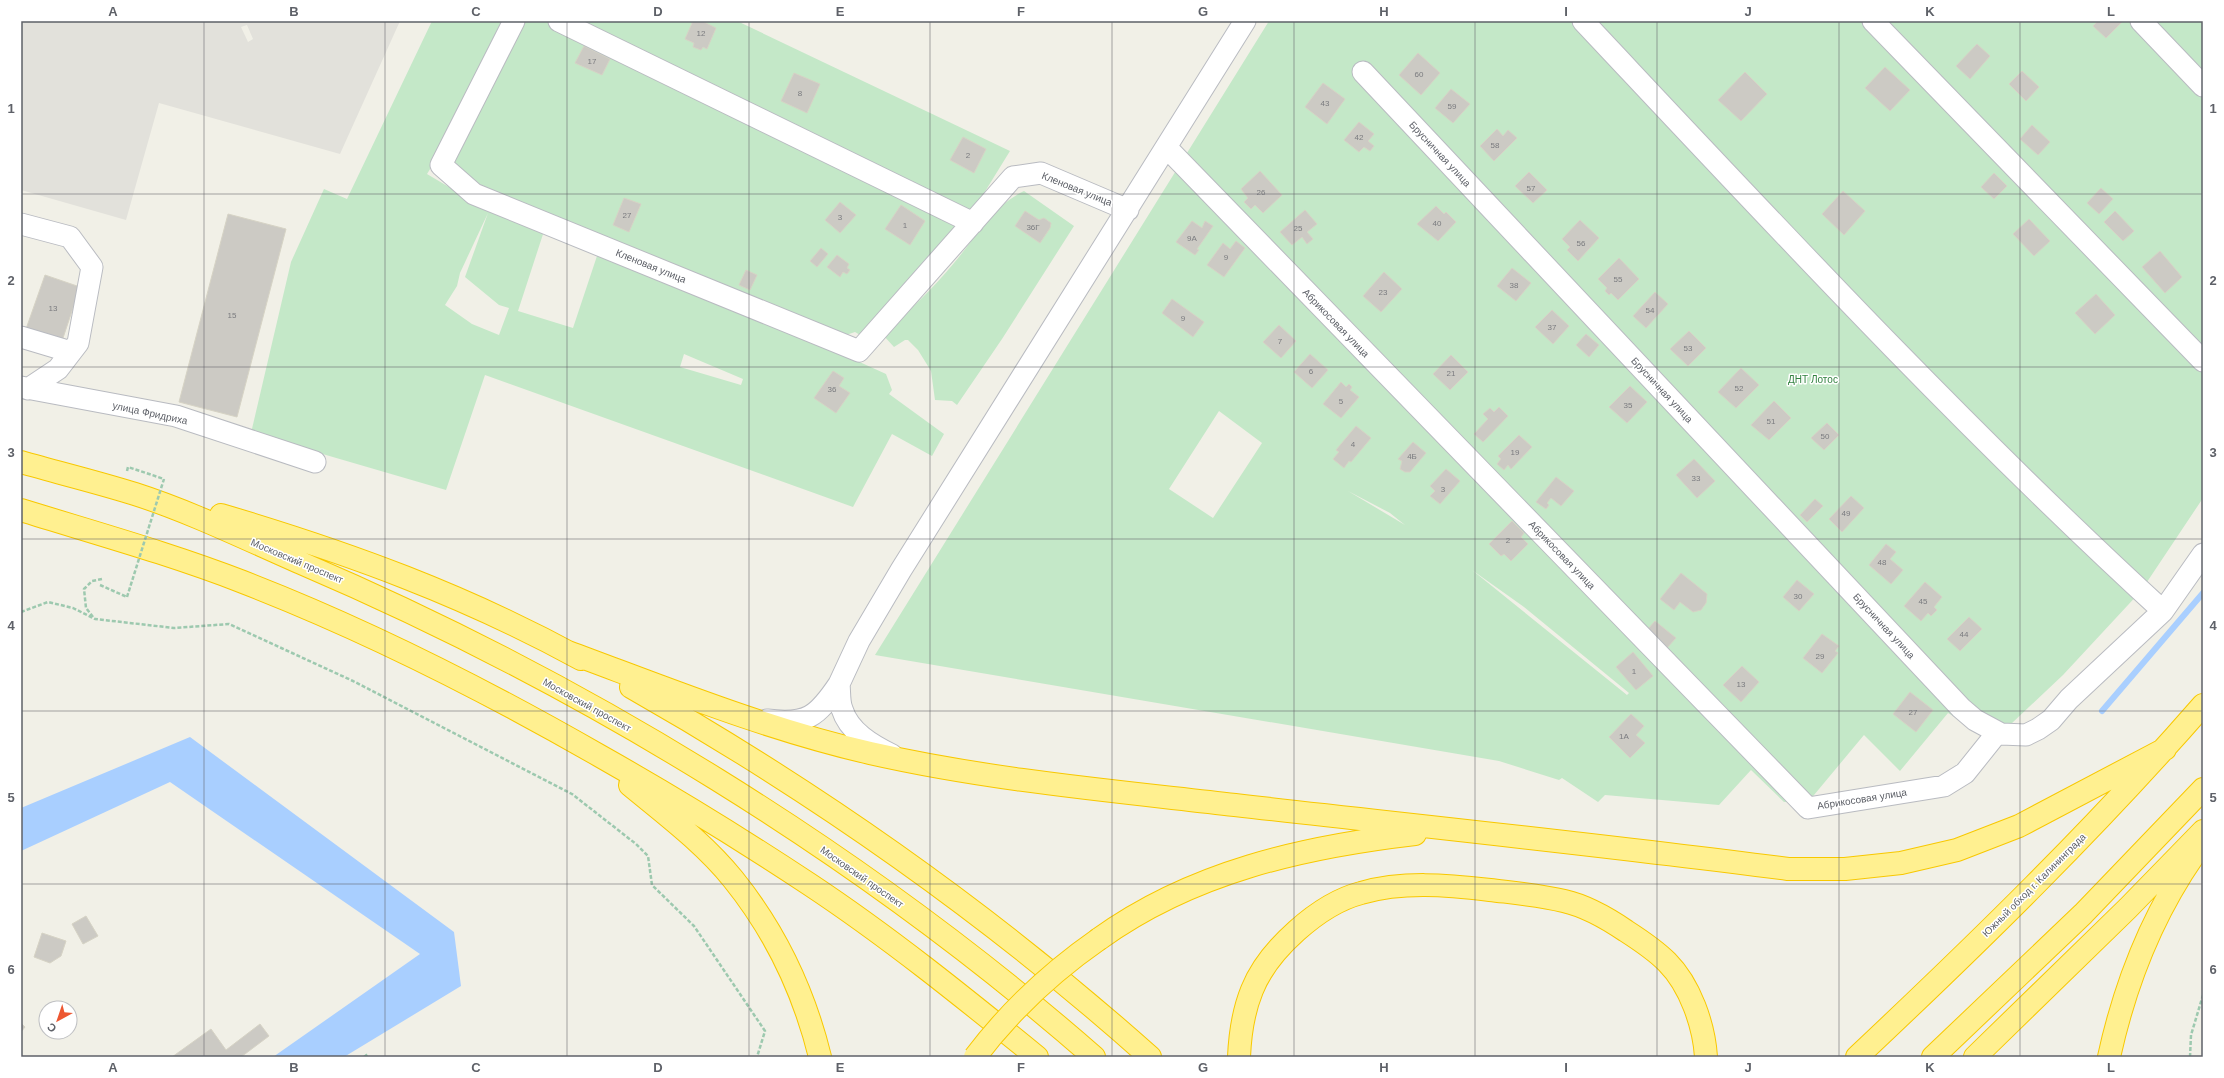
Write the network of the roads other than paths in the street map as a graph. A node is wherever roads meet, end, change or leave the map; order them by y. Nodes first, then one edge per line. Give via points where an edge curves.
1 (514, 21) edge
2 (559, 21) edge
3 (1245, 21) edge
4 (1583, 21) edge
5 (1873, 21) edge
6 (2141, 21) edge
7 (1362, 72) dead end
8 (2203, 86) edge
9 (1167, 148) junction
10 (1128, 210) junction
11 (973, 223) junction
12 (21, 224) edge
13 (21, 337) edge
14 (71, 352) junction
15 (2203, 361) edge
16 (24, 388) edge
17 (21, 462) edge
18 (315, 462) dead end
19 (136, 494) junction
20 (21, 510) edge
21 (2203, 554) edge
22 (2163, 611) junction
23 (568, 652) junction
24 (839, 684) junction
25 (2203, 705) edge
26 (745, 718) junction
27 (561, 732) junction
28 (1997, 733) junction
29 (2165, 749) junction
30 (899, 759) junction
31 (2203, 789) edge
32 (1454, 830) junction
33 (2203, 831) edge
34 (2203, 842) edge
35 (820, 1057) edge
36 (975, 1057) edge
37 (1037, 1057) edge
38 (1094, 1057) edge
39 (1150, 1057) edge
40 (1239, 1057) edge
41 (1706, 1057) edge
42 (1857, 1057) edge
43 (1933, 1057) edge
44 (1975, 1057) edge
45 (2109, 1057) edge

1 - 11 street, Кленовая улица via 441,165 474,194 859,350
2 - 11 street
3 - 9 street
4 - 22 street via 2008,466
5 - 15 street
6 - 8 street
7 - 28 street, Брусничная улица via 1961,708 1974,720
9 - 10 street
9 - 28 street, Абрикосовая улица via 1808,808 1944,786 1965,773
10 - 11 street, Кленовая улица via 1041,173 1013,177
10 - 24 street via 900,570 859,641
12 - 14 street via 70,237 92,267 78,343
13 - 14 street
14 - 16 street via 58,369
16 - 18 street, улица Фридриха via 176,416
17 - 19 highway, Московский проспект
19 - 23 highway via 266,529 403,575 504,619
19 - 38 highway, Московский проспект via 379,596 498,656 668,750 773,816 921,919 1007,985
20 - 27 highway via 182,560 256,587 429,663
21 - 22 street
22 - 28 street via 2045,724 2026,735
23 - 26 highway
23 - 39 highway via 684,718 834,812 935,883 1024,952
24 - 26 street via 824,706 807,718 787,722
24 - 30 street via 842,710 855,730 872,745
25 - 29 highway, Южный обход г. Калининграда
26 - 30 highway via 814,739
27 - 35 highway via 666,814 732,878 760,916 782,953 803,1001
27 - 37 highway via 682,802 810,885 941,980
29 - 32 highway via 2019,826 1957,850 1901,863 1845,869 1788,869
29 - 42 highway, Южный обход г. Калининграда via 2041,880
30 - 32 highway via 992,775 1154,796
31 - 43 highway via 2083,914
32 - 36 highway, bridge via 1310,849 1258,862 1205,881 1152,906 1074,956 1012,1014
33 - 44 highway
34 - 45 highway via 2158,913 2143,947 2117,1021
40 - 41 highway via 1244,1012 1253,989 1264,969 1295,933 1333,904 1359,893 1417,885 1528,894 1565,901 1600,914 1644,943 1667,963 1680,979 1691,999 1700,1025

